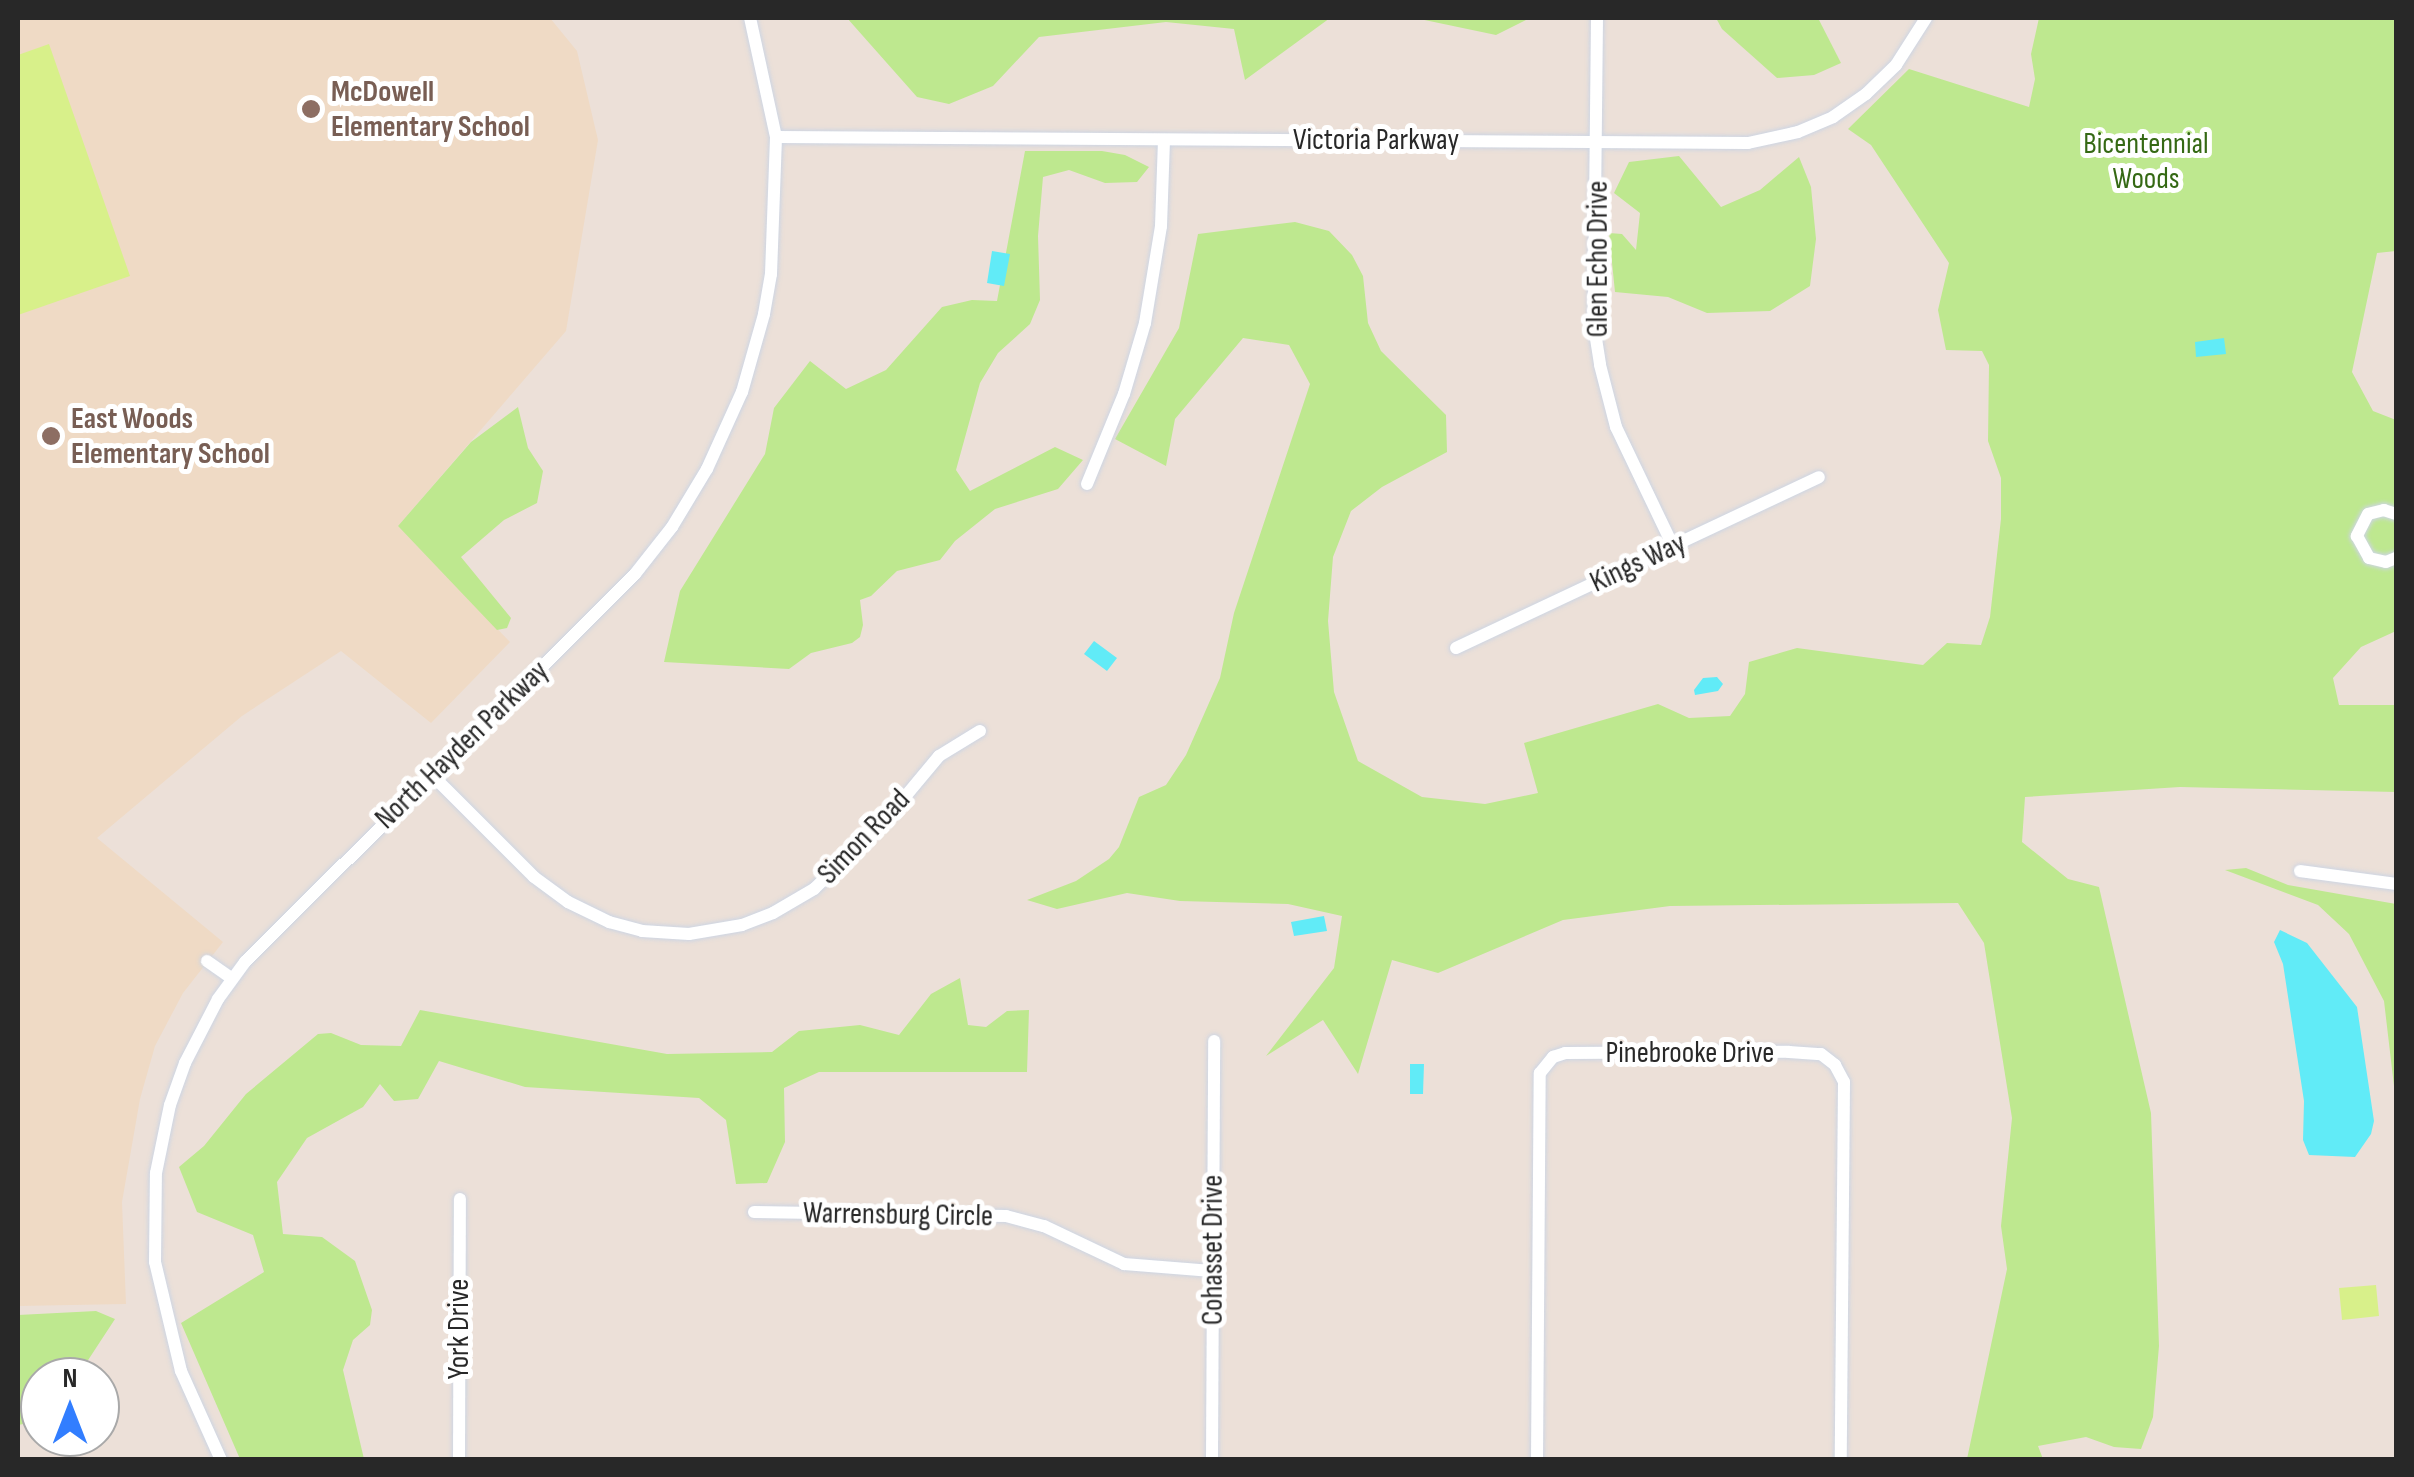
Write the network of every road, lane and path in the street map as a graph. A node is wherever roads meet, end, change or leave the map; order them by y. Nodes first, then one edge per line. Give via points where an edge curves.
1 (750, 18) edge
2 (1597, 18) edge
3 (1926, 18) edge
4 (776, 138) junction
5 (1164, 141) junction
6 (1597, 142) junction
7 (1819, 477) dead end
8 (1087, 484) dead end
9 (2396, 514) edge
10 (1673, 546) junction
11 (2396, 558) edge
12 (1456, 648) dead end
13 (980, 731) dead end
14 (432, 776) junction
15 (2300, 871) dead end
16 (2396, 884) edge
17 (206, 961) dead end
18 (231, 978) junction
19 (1214, 1041) dead end
20 (460, 1200) dead end
21 (754, 1212) dead end
22 (1212, 1271) junction
23 (221, 1460) edge
24 (459, 1460) edge
25 (1212, 1460) edge
26 (1536, 1460) edge
27 (1841, 1460) edge

1 - 4 street, North Hayden Parkway
2 - 6 street, Glen Echo Drive
3 - 6 street, Victoria Parkway via 1896,65 1866,94 1798,132 1748,143
4 - 5 street, Victoria Parkway
4 - 14 street, North Hayden Parkway via 764,314 742,392 707,469 635,574
5 - 6 street, Victoria Parkway
5 - 8 street via 1161,226 1145,323
6 - 10 street, Glen Echo Drive via 1594,326 1600,366 1616,427
7 - 10 street, Kings Way
9 - 11 street via 2368,514 2357,536 2369,558
10 - 12 street, Kings Way
13 - 14 street, Simon Road via 940,756 814,889 758,919 688,934 608,922 568,902
14 - 18 street, North Hayden Parkway
15 - 16 street
17 - 18 street
18 - 23 street, North Hayden Parkway via 179,1081 154,1192 155,1262 170,1338
19 - 22 street, Cohasset Drive
20 - 24 street, York Drive
21 - 22 street, Warrensburg Circle via 1006,1216 1044,1226 1124,1264
22 - 25 street, Cohasset Drive
26 - 27 street, Pinebrooke Drive via 1540,1072 1565,1053 1789,1052 1821,1054 1844,1082

